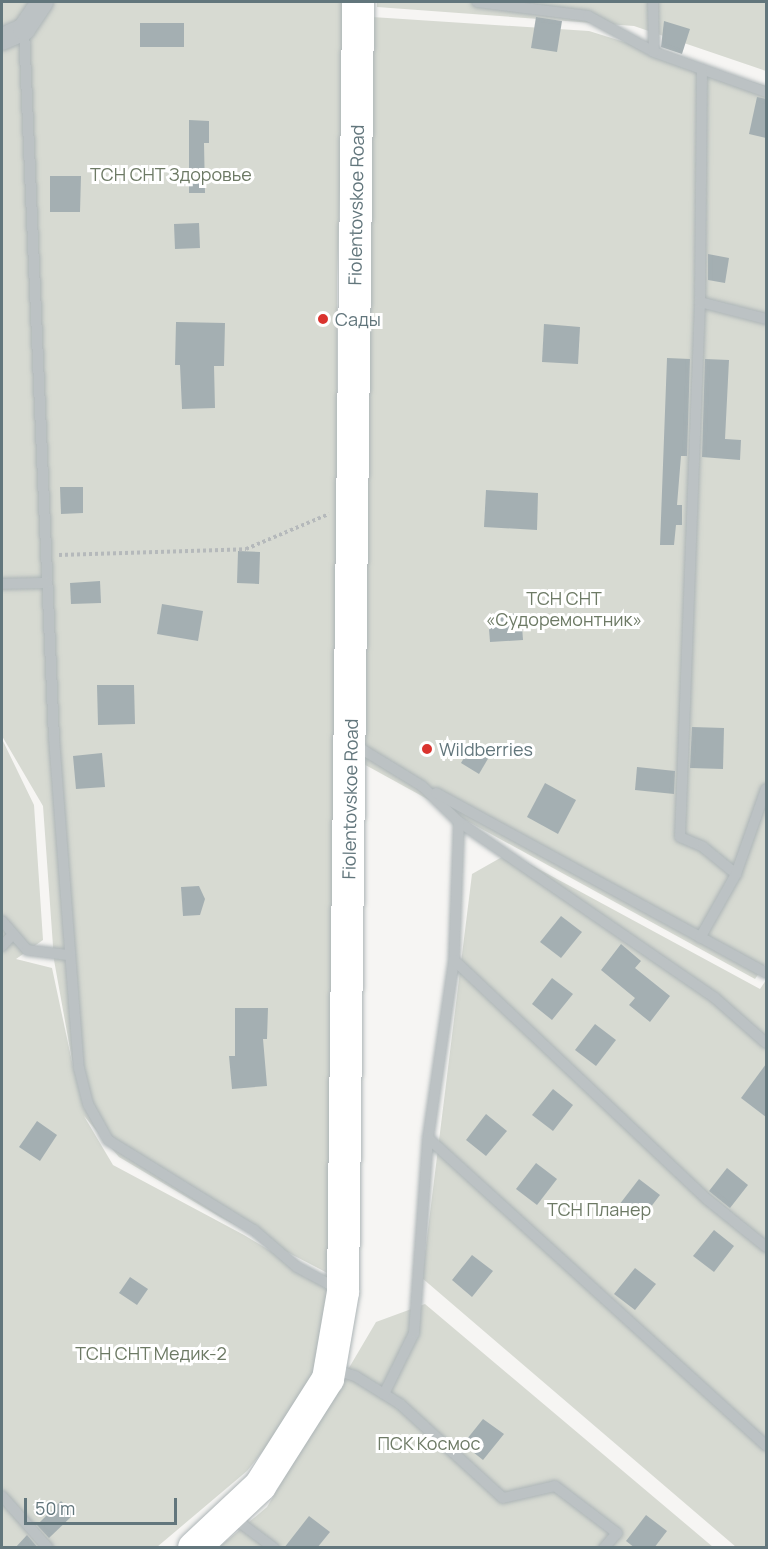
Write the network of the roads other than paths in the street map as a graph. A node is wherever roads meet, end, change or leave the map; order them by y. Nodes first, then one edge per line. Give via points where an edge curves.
1 (42, 2) edge
2 (358, 2) edge
3 (477, 2) edge
4 (653, 2) edge
5 (24, 29) junction
6 (2, 39) edge
7 (654, 52) junction
8 (702, 69) junction
9 (766, 92) edge
10 (700, 302) junction
11 (766, 319) edge
12 (47, 583) junction
13 (2, 584) edge
14 (351, 742) junction
15 (422, 786) junction
16 (766, 789) edge
17 (459, 822) junction
18 (736, 874) junction
19 (2, 921) edge
20 (13, 934) junction
21 (700, 938) junction
22 (2, 946) edge
23 (68, 955) junction
24 (454, 960) junction
25 (766, 970) edge
26 (766, 1043) edge
27 (428, 1138) junction
28 (766, 1247) edge
29 (343, 1292) junction
30 (330, 1368) junction
31 (384, 1394) junction
32 (766, 1446) edge
33 (2, 1496) edge
34 (229, 1515) junction
35 (48, 1548) edge
36 (194, 1548) edge
37 (274, 1548) edge
38 (604, 1548) edge

1 - 5 street
2 - 14 main road, Fiolentovskoe Road
3 - 7 lane via 588,16
4 - 7 lane
5 - 6 street
5 - 12 lane
7 - 8 lane
8 - 9 lane
8 - 10 lane
10 - 11 lane
10 - 18 lane via 680,837 703,847
12 - 13 lane
12 - 23 lane
14 - 15 lane
14 - 29 main road, Fiolentovskoe Road
15 - 17 lane
15 - 21 lane
16 - 18 lane
17 - 24 lane
17 - 26 lane via 715,998
18 - 21 lane
19 - 20 lane
20 - 22 lane
20 - 23 lane via 27,950
21 - 25 lane
23 - 29 lane via 79,1068 88,1104 108,1140 254,1230 297,1267
24 - 27 lane
24 - 28 lane via 708,1200
27 - 31 lane via 414,1334
27 - 32 lane
29 - 30 main road, Fiolentovskoe Road
30 - 31 lane via 355,1376
30 - 34 main road, Fiolentovskoe Road via 328,1379 260,1486
31 - 38 lane via 503,1498 555,1486 616,1533
33 - 35 lane
34 - 36 main road, Fiolentovskoe Road
34 - 37 lane

